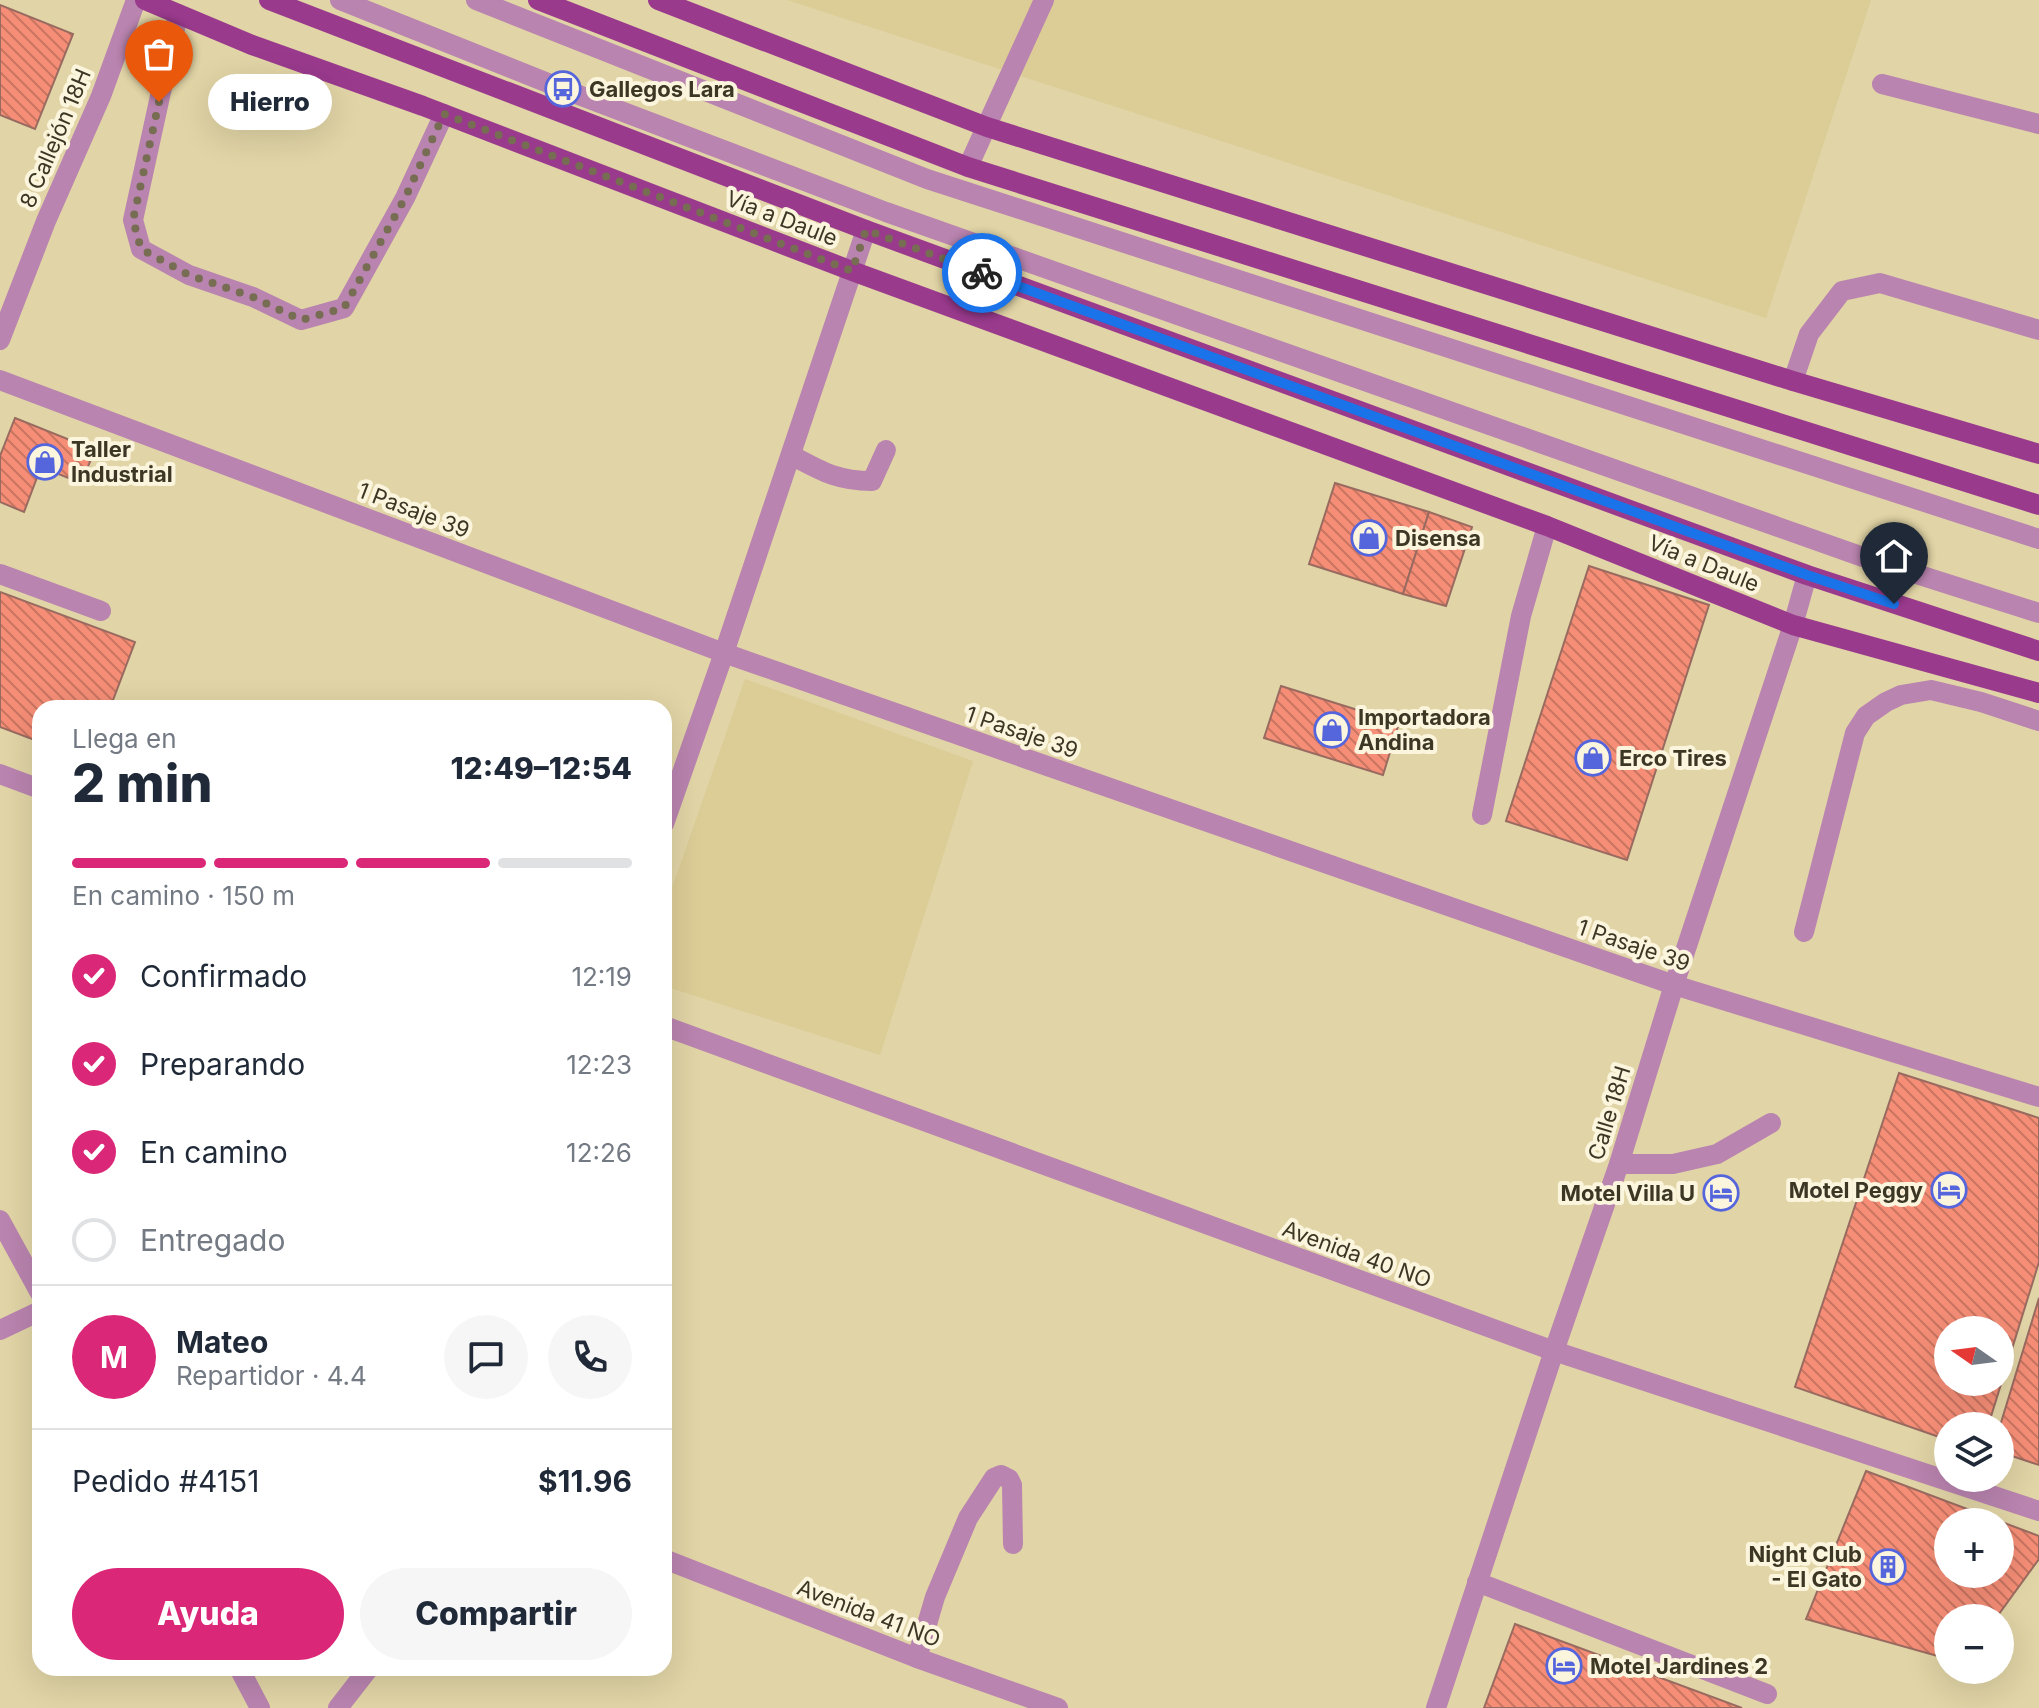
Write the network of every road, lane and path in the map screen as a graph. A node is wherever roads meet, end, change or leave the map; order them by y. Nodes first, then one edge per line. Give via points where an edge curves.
1 (136, 0) edge
2 (145, 0) edge
3 (269, 0) edge
4 (340, 0) edge
5 (476, 0) edge
6 (538, 0) edge
7 (658, 0) edge
8 (1044, 0) edge
9 (178, 14) junction
10 (1882, 84) dead end
11 (444, 114) junction
12 (2039, 124) edge
13 (987, 127) junction
14 (968, 167) junction
15 (866, 230) junction
16 (852, 271) junction
17 (2039, 330) edge
18 (0, 340) edge
19 (0, 380) edge
20 (1793, 381) junction
21 (886, 450) dead end
22 (2039, 454) edge
23 (791, 455) junction
24 (2039, 505) edge
25 (1547, 526) junction
26 (2039, 539) edge
27 (0, 574) edge
28 (1807, 575) junction
29 (101, 611) dead end
30 (2039, 613) edge
31 (1793, 625) junction
32 (2039, 651) edge
33 (724, 653) junction
34 (2039, 693) edge
35 (2039, 721) edge
36 (0, 774) edge
37 (32, 786) edge
38 (672, 801) edge
39 (1482, 815) dead end
40 (1804, 932) dead end
41 (1674, 985) junction
42 (672, 1029) edge
43 (2039, 1097) edge
44 (1771, 1123) dead end
45 (1619, 1164) junction
46 (0, 1220) edge
47 (32, 1278) edge
48 (32, 1315) edge
49 (0, 1330) edge
50 (1554, 1351) junction
51 (2039, 1511) edge
52 (1013, 1544) dead end
53 (672, 1562) edge
54 (1477, 1582) junction
55 (917, 1658) junction
56 (243, 1676) edge
57 (363, 1676) edge
58 (1767, 1694) dead end
59 (260, 1708) edge
60 (338, 1708) edge
61 (1058, 1708) edge
62 (1436, 1708) edge

1 - 18 street, 8 Callejón 18H
2 - 9 main road, Vía a Daule
3 - 15 main road, Vía a Daule
4 - 30 street, Vía a Daule via 886,212 1848,552
5 - 26 street via 927,179
6 - 14 main road
7 - 13 main road
8 - 13 street
9 - 11 main road, Vía a Daule
9 - 11 street via 133,220 141,249 189,275 301,320 344,308
10 - 12 street
11 - 16 main road, Vía a Daule
13 - 14 street
13 - 20 main road
14 - 24 main road
15 - 16 street
15 - 28 main road, Vía a Daule
16 - 23 street
16 - 25 main road, Vía a Daule
17 - 20 street via 1880,283 1842,291 1809,334
19 - 33 street, 1 Pasaje 39
20 - 22 main road
21 - 23 street via 872,481 824,473
23 - 33 street
25 - 31 main road, Vía a Daule
25 - 39 street via 1521,616
27 - 29 street
28 - 31 street, Calle 18H
28 - 32 main road, Vía a Daule
31 - 34 main road, Vía a Daule
31 - 41 street, Calle 18H
33 - 38 street
33 - 41 street, 1 Pasaje 39
35 - 40 street via 1931,690 1901,695 1866,716 1855,733
36 - 37 street
41 - 43 street, 1 Pasaje 39
41 - 45 street, Calle 18H
42 - 50 street, Avenida 40 NO
44 - 45 street via 1717,1154 1673,1164
45 - 50 street, Calle 18H
46 - 47 street
48 - 49 street
50 - 51 street, Avenida 40 NO
50 - 54 street, Calle 18H
52 - 55 street via 1012,1485 1001,1475 968,1518
53 - 55 street, Avenida 41 NO
54 - 58 street
54 - 62 street, Calle 18H
55 - 61 street, Avenida 41 NO
56 - 59 street
57 - 60 street

